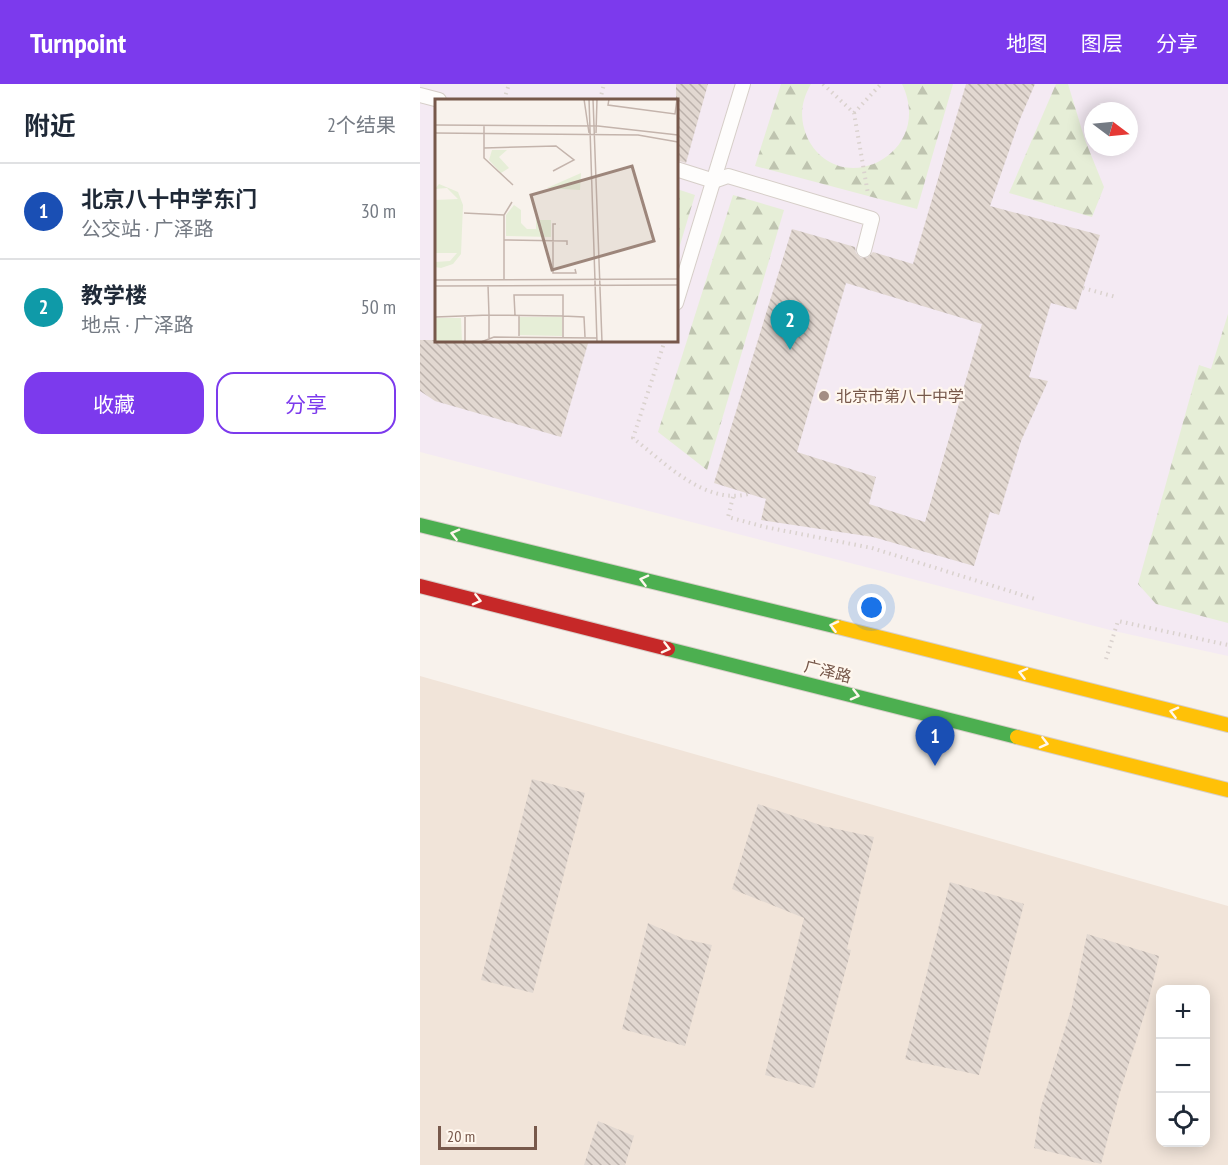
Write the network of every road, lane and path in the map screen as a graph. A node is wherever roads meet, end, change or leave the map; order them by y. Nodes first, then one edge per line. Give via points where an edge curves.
1 (509, 84) edge
2 (604, 84) edge
3 (743, 84) edge
4 (823, 84) edge
5 (882, 84) edge
6 (420, 95) edge
7 (435, 99) edge
8 (504, 99) edge
9 (600, 99) edge
10 (854, 113) junction
11 (678, 171) edge
12 (714, 181) junction
13 (872, 219) junction
14 (864, 250) dead end
15 (1083, 288) dead end
16 (678, 297) edge
17 (1116, 297) dead end
18 (664, 342) edge
19 (748, 494) dead end
20 (733, 497) junction
21 (420, 525) edge
22 (420, 586) edge
23 (1035, 598) dead end
24 (1228, 645) edge
25 (1098, 692) junction
26 (1228, 725) edge
27 (1228, 790) edge

1 - 8 path
2 - 9 path
3 - 12 lane
4 - 10 path
5 - 10 path
6 - 7 lane
10 - 13 path
11 - 12 lane
12 - 13 lane via 728,176
12 - 16 lane
13 - 14 lane
15 - 17 path
18 - 20 path via 633,438 694,485
19 - 20 path
20 - 23 path via 728,517 872,548
25 -> 21 main road
22 -> 27 main road, 广泽路
24 - 25 path via 1119,621
26 -> 25 main road

